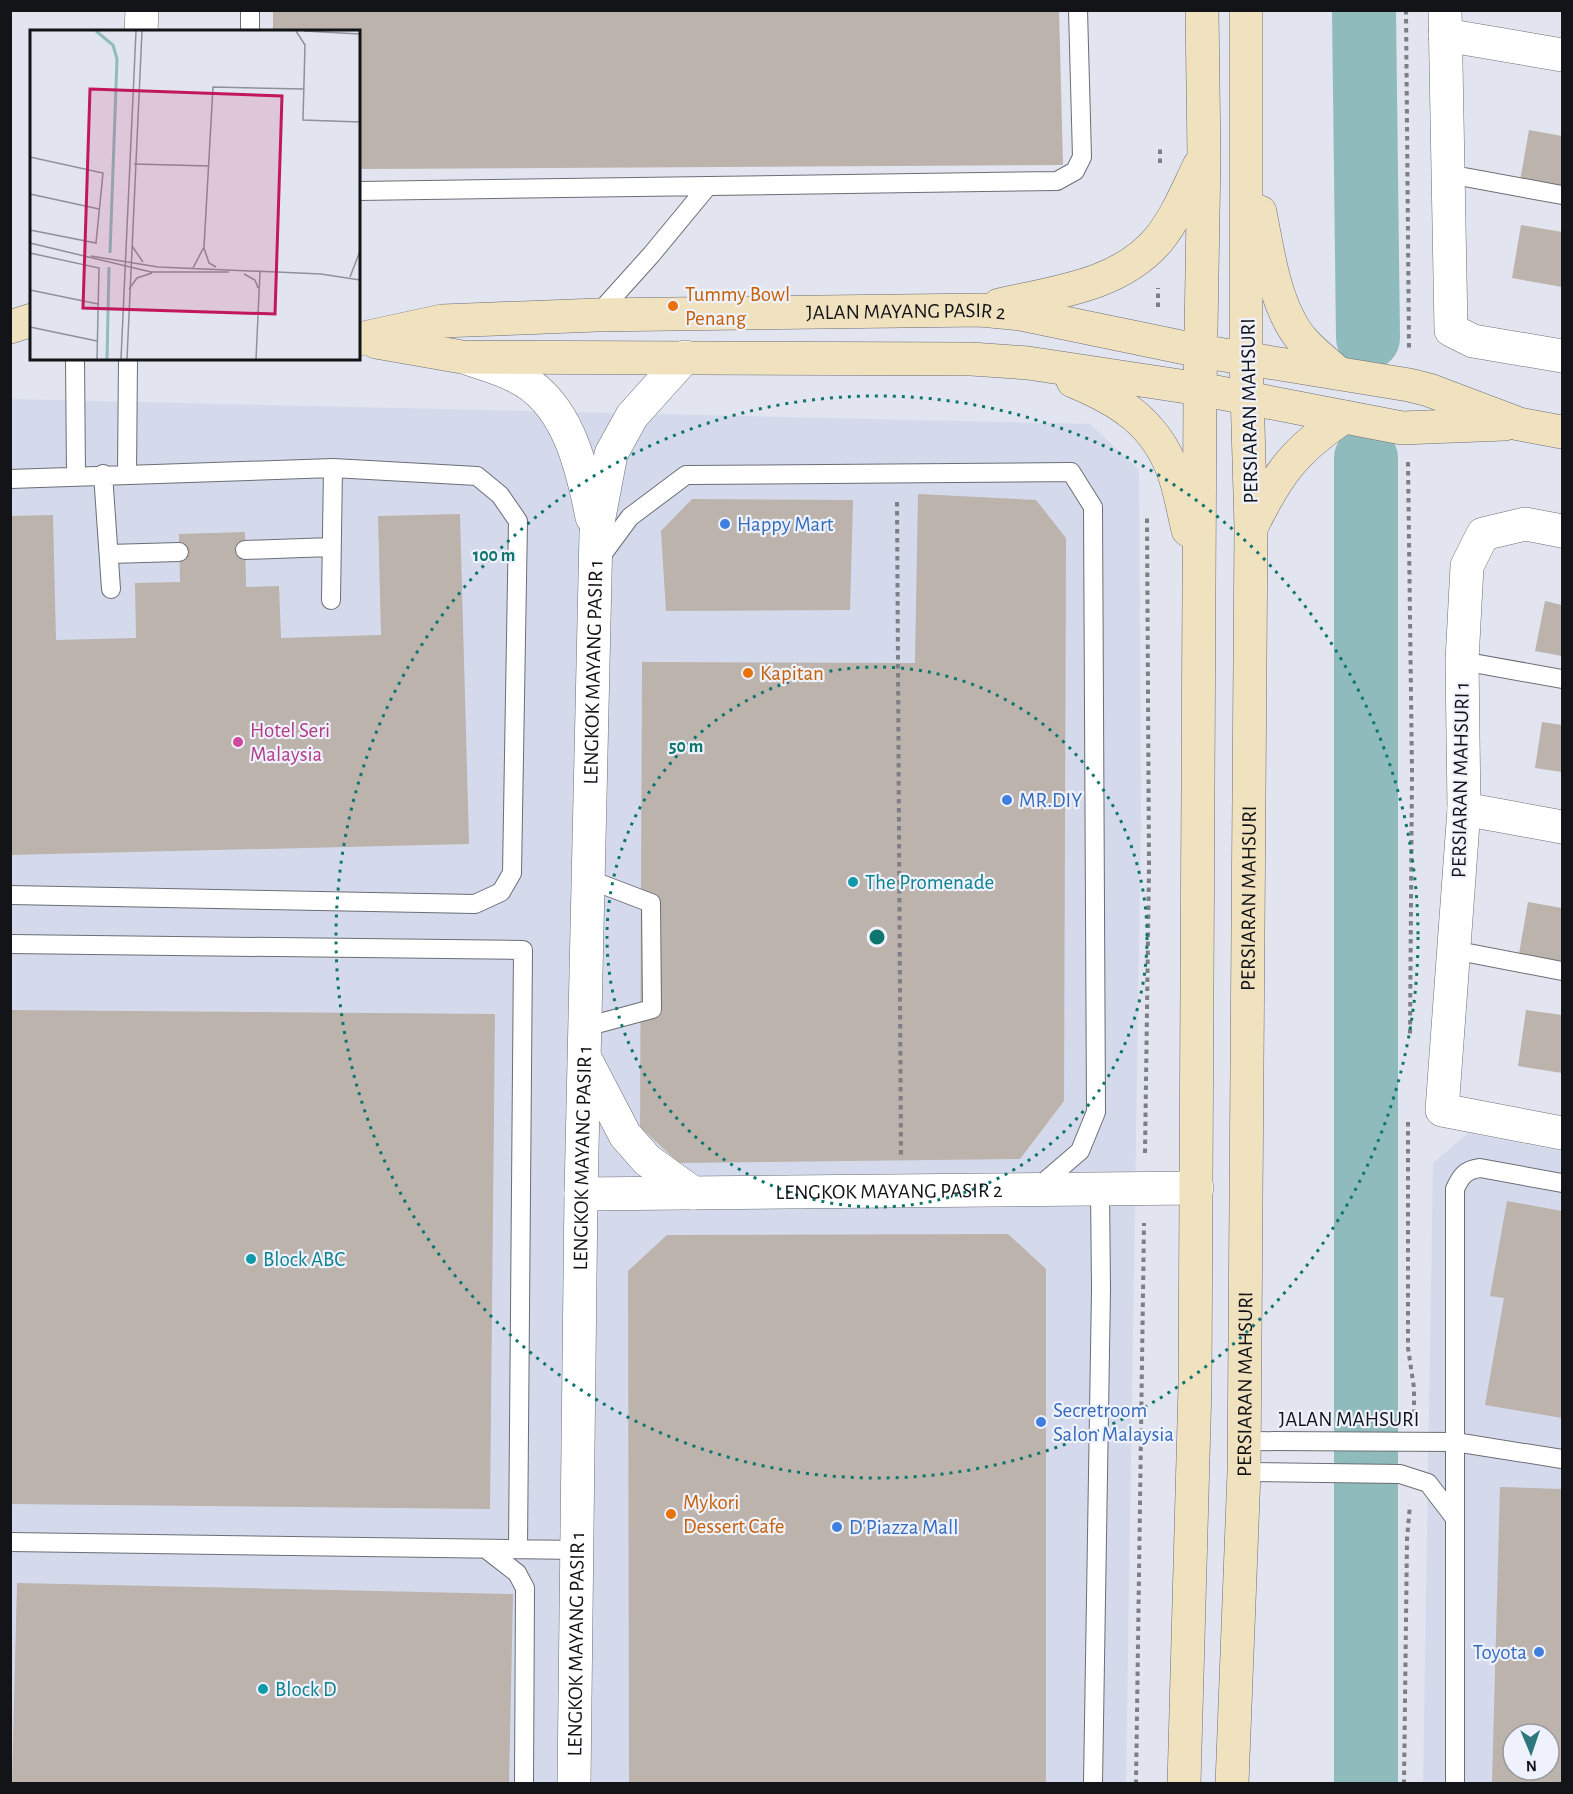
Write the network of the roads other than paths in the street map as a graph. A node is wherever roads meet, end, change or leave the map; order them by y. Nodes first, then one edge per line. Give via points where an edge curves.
1 (142, 10) edge
2 (250, 10) edge
3 (1078, 10) edge
4 (1202, 10) edge
5 (1246, 10) edge
6 (1445, 23) edge
7 (141, 30) edge
8 (250, 30) edge
9 (1563, 55) edge
10 (1246, 148) junction
11 (1204, 157) junction
12 (1448, 174) junction
13 (708, 186) junction
14 (360, 191) edge
15 (1563, 195) edge
16 (980, 310) junction
17 (597, 315) junction
18 (30, 321) edge
19 (10, 327) edge
20 (360, 339) edge
21 (360, 339) edge
22 (10, 342) edge
23 (30, 342) edge
24 (1200, 351) junction
25 (1563, 356) edge
26 (462, 357) junction
27 (685, 357) junction
28 (1246, 358) junction
29 (75, 360) edge
30 (128, 360) edge
31 (1028, 363) junction
32 (1339, 373) junction
33 (1200, 389) junction
34 (1248, 400) junction
35 (1344, 417) junction
36 (1519, 424) junction
37 (1563, 432) edge
38 (333, 468) junction
39 (103, 474) junction
40 (127, 474) junction
41 (76, 476) junction
42 (10, 479) edge
43 (1251, 527) junction
44 (1563, 531) edge
45 (331, 547) junction
46 (596, 548) junction
47 (245, 550) dead end
48 (179, 552) dead end
49 (109, 554) junction
50 (1200, 578) junction
51 (111, 589) dead end
52 (331, 600) dead end
53 (1461, 661) junction
54 (1563, 679) edge
55 (1464, 809) junction
56 (1563, 827) edge
57 (588, 879) junction
58 (10, 895) edge
59 (10, 944) edge
60 (1453, 950) junction
61 (1563, 971) edge
62 (585, 1042) junction
63 (1563, 1133) edge
64 (1563, 1183) edge
65 (1197, 1188) junction
66 (1100, 1189) junction
67 (1036, 1190) junction
68 (693, 1193) junction
69 (581, 1194) junction
70 (1455, 1442) junction
71 (1563, 1459) edge
72 (1245, 1462) junction
73 (1454, 1517) junction
74 (10, 1542) edge
75 (486, 1549) junction
76 (518, 1549) junction
77 (577, 1550) junction
78 (524, 1784) edge
79 (574, 1784) edge
80 (1093, 1784) edge
81 (1184, 1784) edge
82 (1232, 1784) edge
83 (1455, 1784) edge

1 - 7 street
2 - 8 lane
3 - 13 lane via 1082,157 1075,171 1057,181
4 - 11 street
5 - 10 street, PERSIARAN MAHSURI
6 - 9 street
6 - 12 street
10 - 28 street, PERSIARAN MAHSURI
10 - 32 street via 1271,267 1286,314 1304,343
11 - 16 street via 1159,239 1135,262 1076,287
11 - 24 street
12 - 15 lane
12 - 25 street via 1450,330 1473,341
13 - 14 lane
13 - 17 lane
16 - 17 street, JALAN MAYANG PASIR 2
16 - 24 street, JALAN MAYANG PASIR 2 via 1021,314
17 - 20 street, JALAN MAYANG PASIR 2 via 442,321
18 - 19 street
21 - 26 street, JALAN MAYANG PASIR 2
22 - 23 street
24 - 28 street, JALAN MAYANG PASIR 2
24 - 33 street
26 - 27 street, JALAN MAYANG PASIR 2
26 - 46 street, LENGKOK MAYANG PASIR 1 via 517,376 549,400 567,431 584,476
27 - 31 street, JALAN MAYANG PASIR 2 via 971,358
27 - 46 street, LENGKOK MAYANG PASIR 1 via 632,416 610,454
28 - 32 street
28 - 34 street, PERSIARAN MAHSURI
29 - 41 lane
30 - 40 lane
31 - 33 street, JALAN MAYANG PASIR 2
31 - 50 street via 1106,394 1143,422 1173,471
32 - 36 street via 1429,390
33 - 34 street, JALAN MAYANG PASIR 2
33 - 50 street
34 - 35 street
34 - 43 street, PERSIARAN MAHSURI
35 - 36 street via 1412,428
35 - 43 street via 1297,453 1270,490
36 - 37 street
38 - 40 lane
38 - 45 lane
38 - 58 lane via 477,476 500,495 518,521 513,873 501,892 475,903
39 - 40 lane
39 - 41 lane
39 - 49 lane
41 - 42 lane
43 - 72 street, PERSIARAN MAHSURI
44 - 53 street, PERSIARAN MAHSURI 1 via 1525,524 1484,534 1467,566
45 - 47 lane
45 - 52 lane
46 - 57 street, LENGKOK MAYANG PASIR 1
46 - 67 lane via 686,475 1071,472 1093,507 1096,1112 1080,1151
48 - 49 lane
49 - 51 lane
50 - 65 street
53 - 54 lane
53 - 55 street, PERSIARAN MAHSURI 1
55 - 56 street
55 - 60 street, PERSIARAN MAHSURI 1
57 - 62 street, LENGKOK MAYANG PASIR 1
57 - 62 lane via 651,903 652,1009
59 - 76 lane via 523,950
60 - 61 lane
60 - 63 street, PERSIARAN MAHSURI 1 via 1442,1110
62 - 68 street via 609,1108 625,1135 647,1160
62 - 69 street, LENGKOK MAYANG PASIR 1
64 - 70 lane via 1480,1168 1460,1176 1455,1189
65 - 66 street, LENGKOK MAYANG PASIR 2
65 - 81 street
66 - 67 street, LENGKOK MAYANG PASIR 2
66 - 80 lane
67 - 68 street, LENGKOK MAYANG PASIR 2
68 - 69 street, LENGKOK MAYANG PASIR 2
69 - 77 street, LENGKOK MAYANG PASIR 1
70 - 71 lane, JALAN MAHSURI
70 - 72 lane, JALAN MAHSURI via 1331,1441
70 - 73 lane
72 - 73 lane via 1326,1473 1400,1474 1428,1483
72 - 82 street, PERSIARAN MAHSURI
73 - 83 lane
74 - 75 lane
75 - 76 lane
75 - 78 lane via 516,1573 525,1588
76 - 77 lane
77 - 79 street, LENGKOK MAYANG PASIR 1

